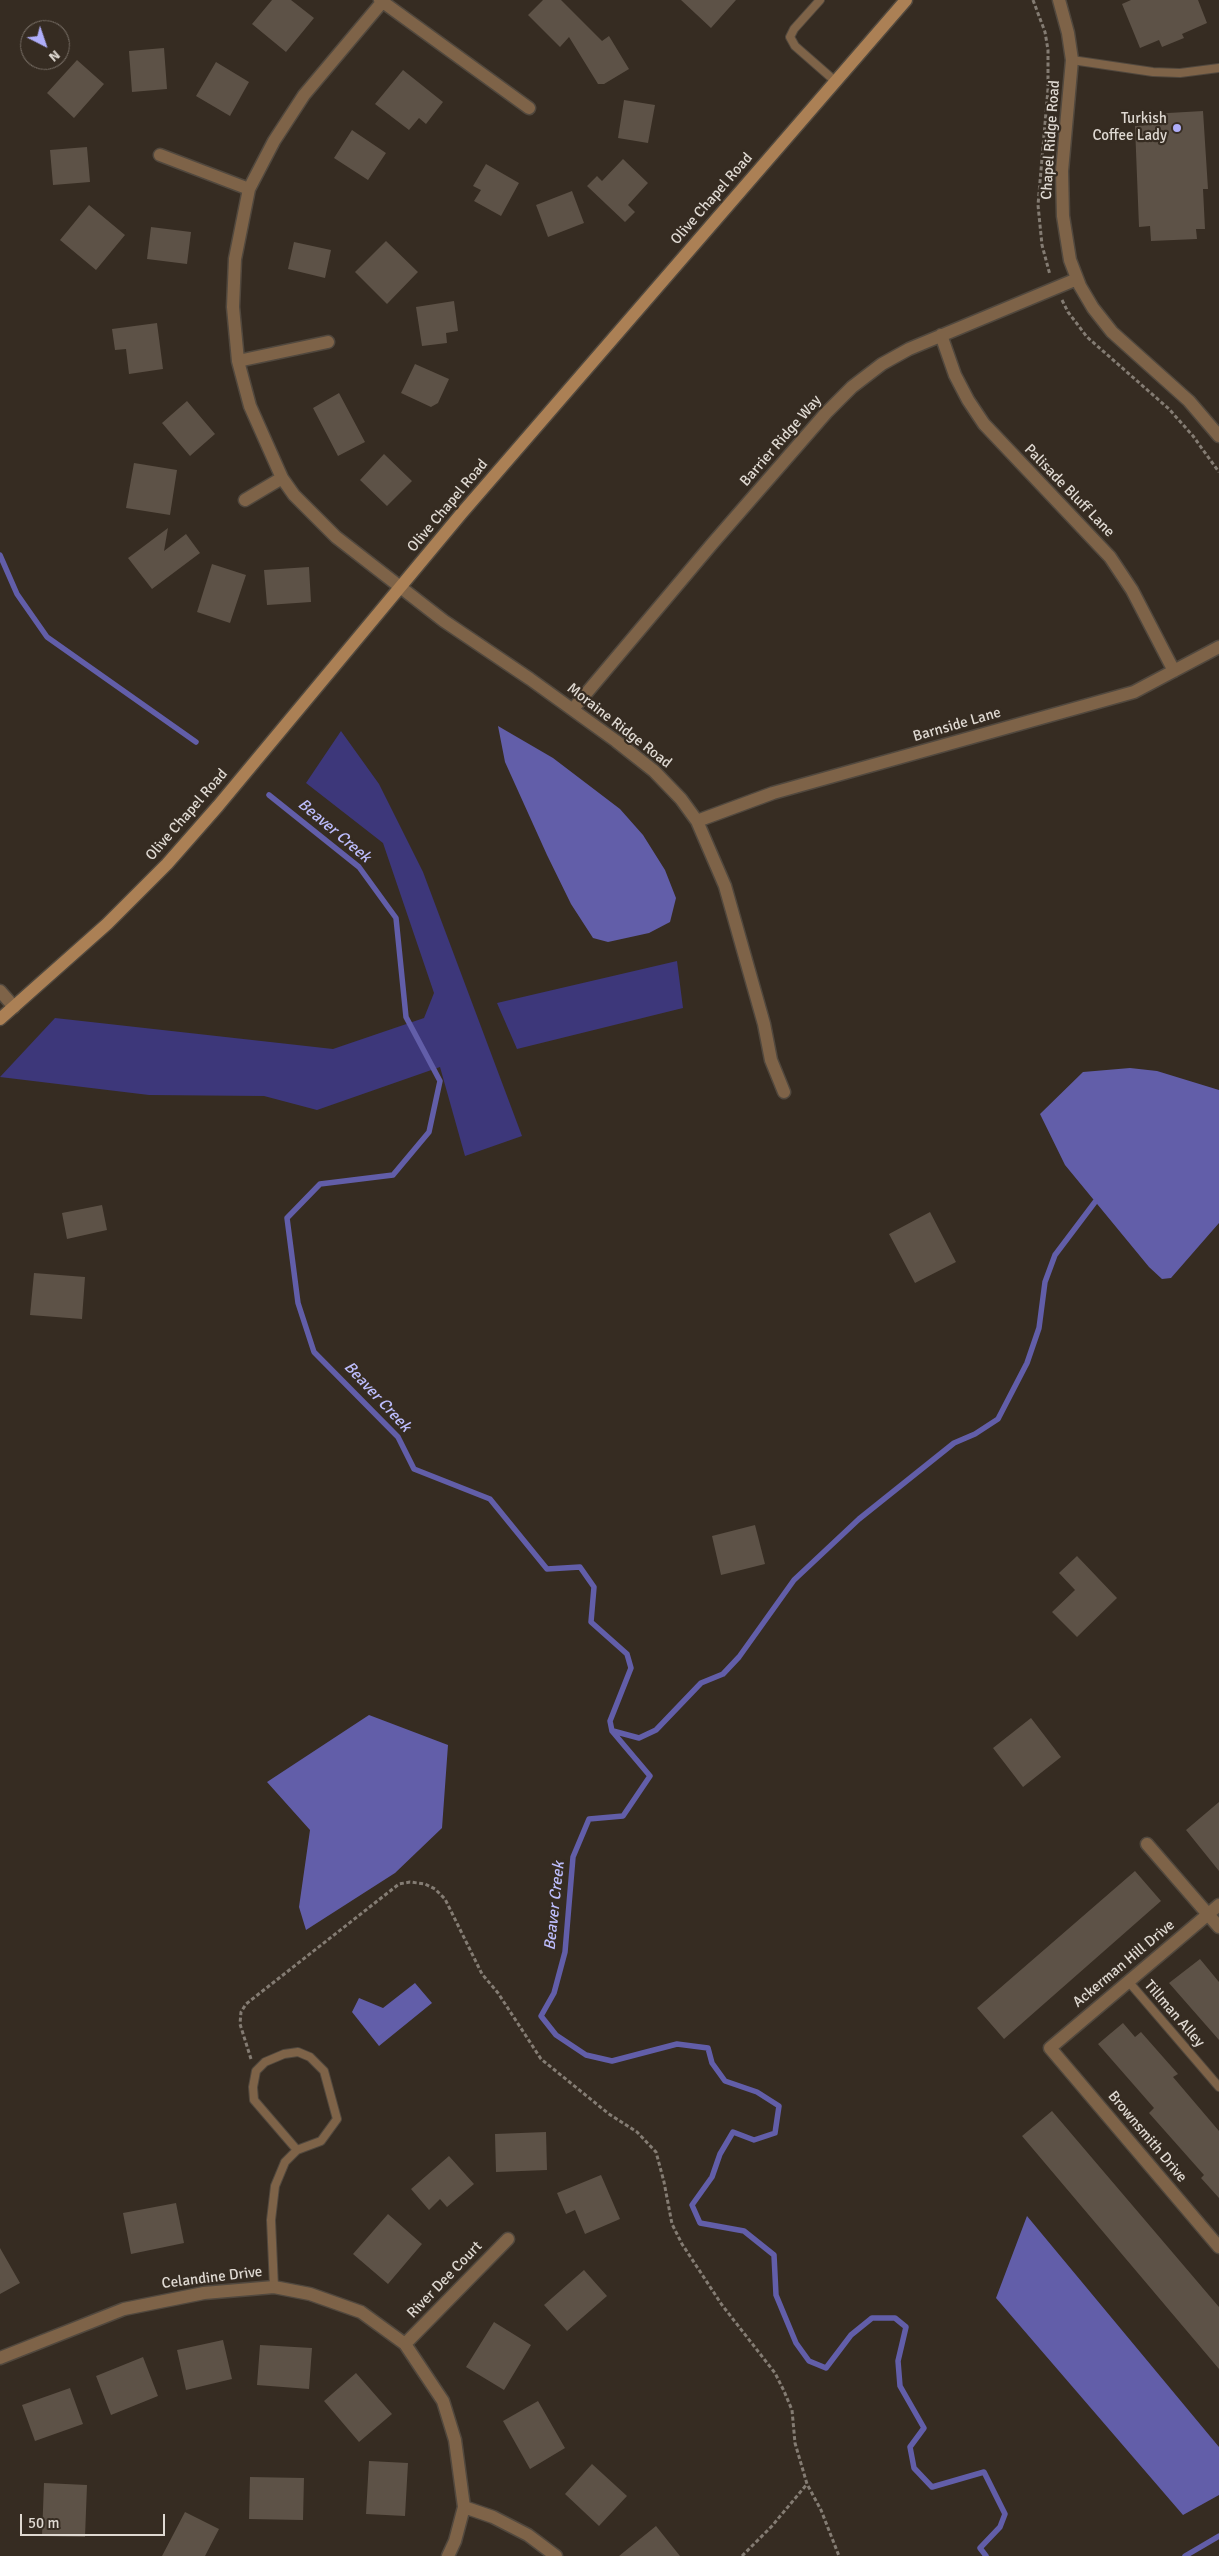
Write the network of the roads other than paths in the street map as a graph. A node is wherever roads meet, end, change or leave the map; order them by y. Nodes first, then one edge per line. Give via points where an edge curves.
1 (820, 0) edge
2 (906, 0) edge
3 (1058, 0) edge
4 (382, 1) edge
5 (1072, 60) junction
6 (1219, 68) edge
7 (835, 81) junction
8 (529, 108) dead end
9 (160, 155) dead end
10 (249, 189) junction
11 (1077, 278) junction
12 (941, 335) junction
13 (328, 342) dead end
14 (238, 360) junction
15 (1219, 436) edge
16 (282, 478) junction
17 (245, 500) dead end
18 (400, 588) junction
19 (1219, 647) edge
20 (1174, 671) junction
21 (572, 709) junction
22 (697, 822) junction
23 (0, 991) edge
24 (14, 1007) junction
25 (0, 1019) edge
26 (784, 1092) dead end
27 (1147, 1844) dead end
28 (1219, 1905) edge
29 (1208, 1914) junction
30 (1219, 1926) edge
31 (1128, 1981) junction
32 (1050, 2048) joint
33 (1219, 2088) edge
34 (297, 2150) junction
35 (508, 2239) dead end
36 (1219, 2247) edge
37 (274, 2287) junction
38 (405, 2344) junction
39 (0, 2358) edge
40 (464, 2507) junction
41 (448, 2556) edge
42 (556, 2556) edge

1 - 7 lane via 790,37 795,46
2 - 7 main road, Olive Chapel Road
3 - 5 street, Chapel Ridge Road
4 - 8 street
4 - 10 street, Moraine Ridge Road via 304,95 274,141
5 - 6 lane via 1153,72 1180,73
5 - 11 street, Chapel Ridge Road via 1062,171 1063,216 1070,260
7 - 18 main road, Olive Chapel Road
9 - 10 street
10 - 14 street, Moraine Ridge Road via 235,259 233,307
11 - 12 street, Barrier Ridge Way
11 - 15 street, Chapel Ridge Road via 1093,308 1112,332 1189,401
12 - 20 street, Palisade Bluff Lane via 959,383 984,424 1110,557 1132,590
12 - 21 street, Barrier Ridge Way via 882,364 826,413
13 - 14 street
14 - 16 street, Moraine Ridge Road via 250,406
16 - 17 street
16 - 18 street, Moraine Ridge Road via 294,495 336,537
18 - 21 street, Moraine Ridge Road
18 - 24 main road, Olive Chapel Road via 166,864 107,924
19 - 20 street, Barnside Lane
20 - 22 street, Barnside Lane via 1134,692 773,793
21 - 22 street, Moraine Ridge Road via 654,771 681,799
22 - 26 street, Moraine Ridge Road via 725,886 772,1060
23 - 24 street
24 - 25 main road, Olive Chapel Road
27 - 29 street
28 - 29 street, Ackerman Hill Drive
29 - 30 street
29 - 31 street, Ackerman Hill Drive
31 - 32 street, Ackerman Hill Drive
31 - 33 lane, Tillman Alley
32 - 36 street, Brownsmith Drive
34 - 34 lane via 321,2141 337,2119 324,2071 310,2057 298,2052 265,2062 256,2071 253,2087 254,2100
34 - 37 lane via 285,2162 275,2186 271,2220
35 - 38 street, River Dee Court
37 - 38 street, Celandine Drive via 310,2294 361,2312
37 - 39 street, Celandine Drive via 204,2293 124,2309
38 - 40 street, Celandine Drive via 443,2401 455,2440
40 - 41 street, Celandine Drive
40 - 42 street via 528,2535

